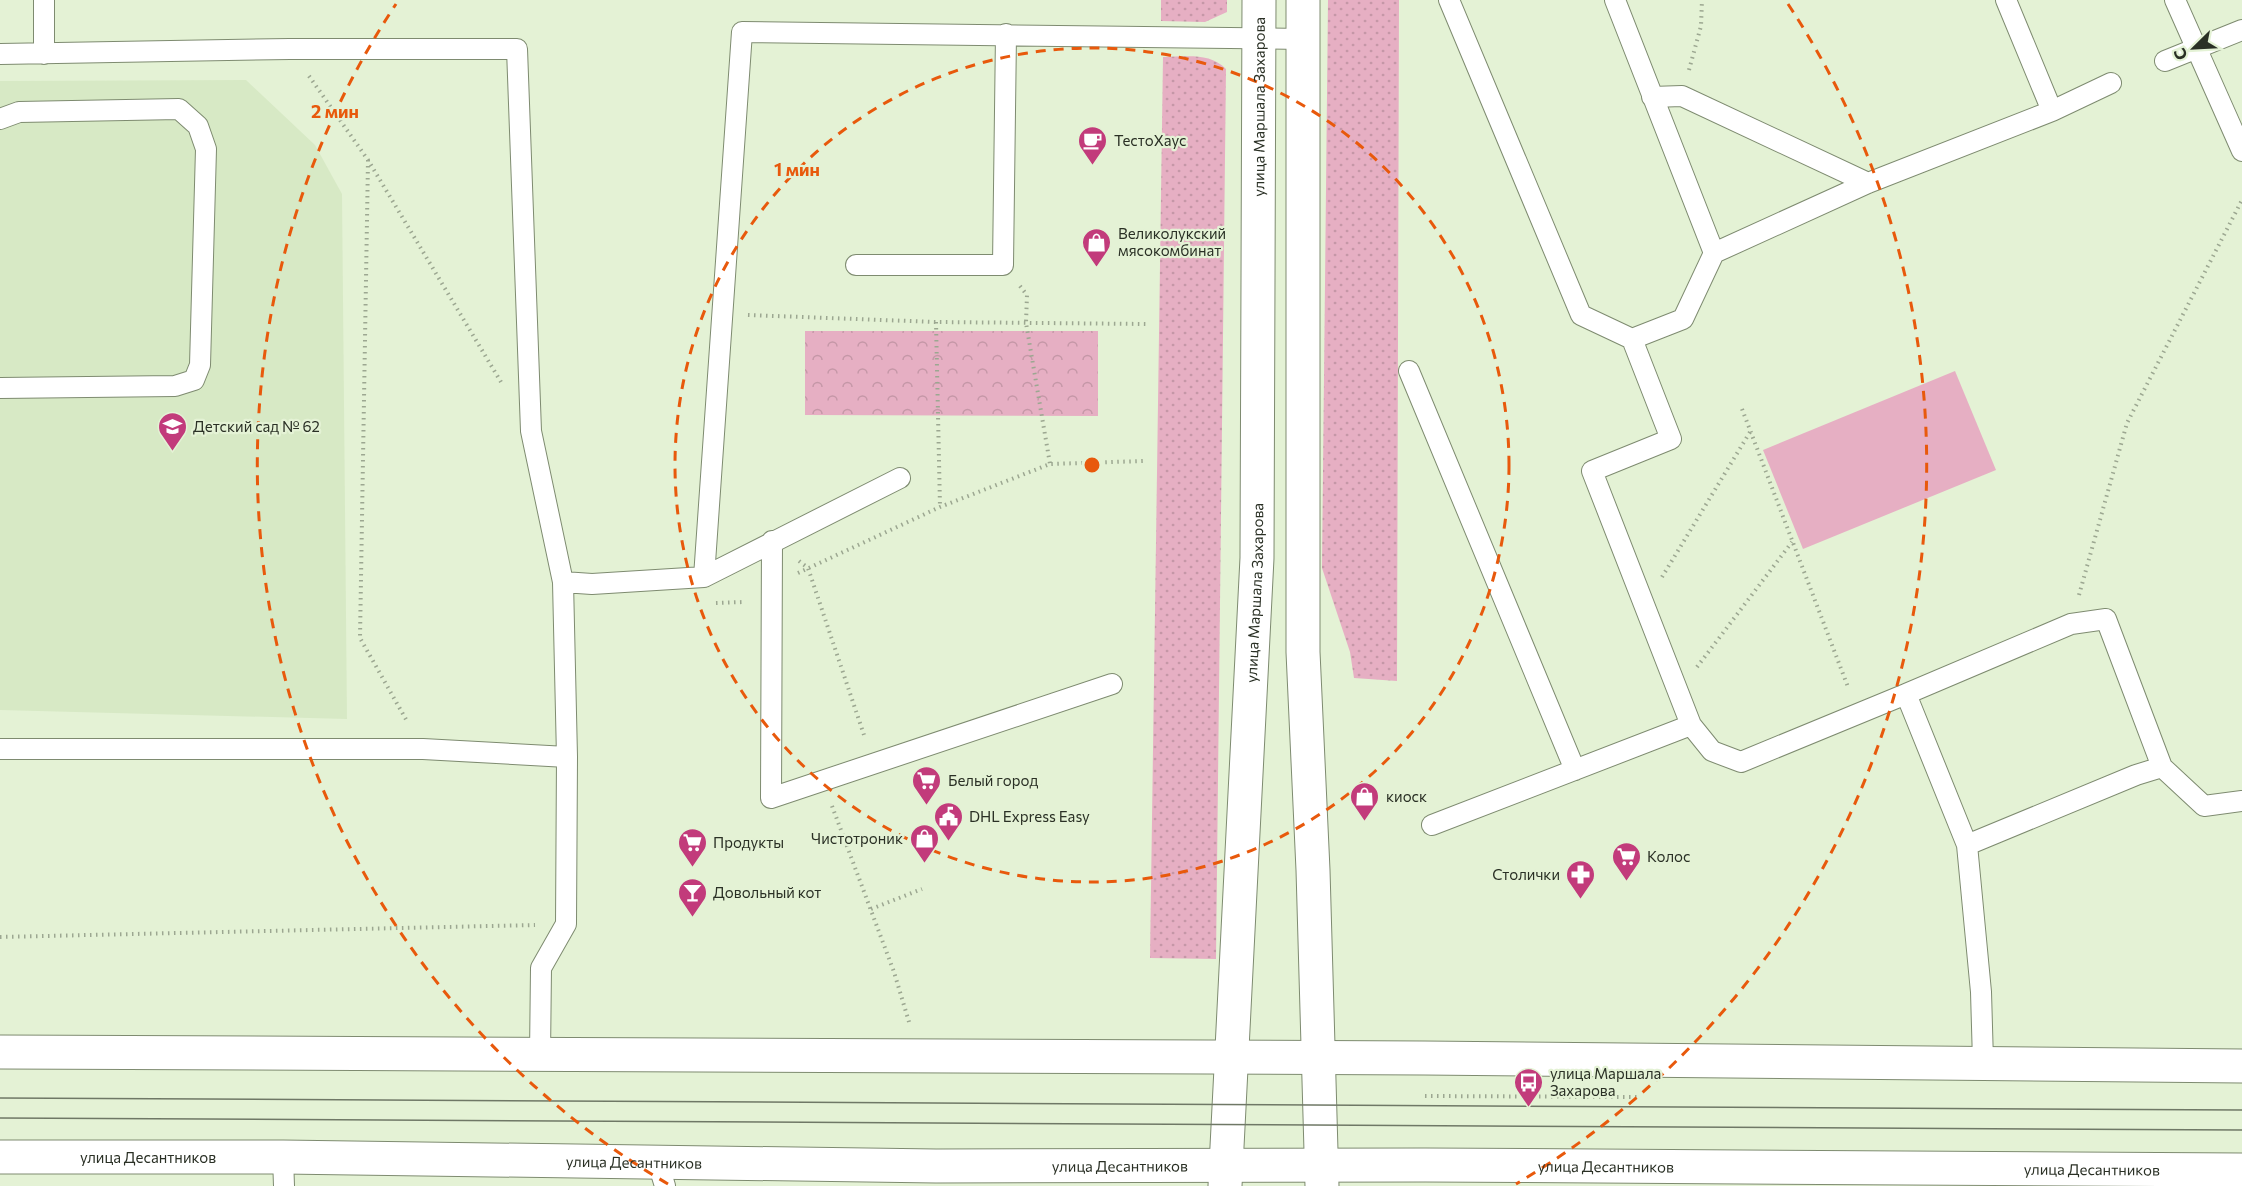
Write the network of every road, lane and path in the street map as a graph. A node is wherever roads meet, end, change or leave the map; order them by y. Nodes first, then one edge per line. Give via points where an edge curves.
1 (44, 0) edge
2 (1259, 0) edge
3 (1303, 0) edge
4 (1449, 0) edge
5 (1616, 0) edge
6 (1702, 0) edge
7 (2006, 0) edge
8 (2175, 0) edge
9 (2242, 30) edge
10 (1006, 34) junction
11 (1259, 39) junction
12 (1303, 39) junction
13 (291, 49) junction
14 (2196, 50) junction
15 (0, 54) edge
16 (44, 54) junction
17 (2165, 61) dead end
18 (2111, 83) dead end
19 (1682, 96) junction
20 (1652, 97) junction
21 (2052, 111) junction
22 (0, 119) edge
23 (2240, 139) edge
24 (368, 160) junction
25 (1868, 183) junction
26 (2242, 200) edge
27 (1714, 253) junction
28 (856, 265) dead end
29 (1027, 295) dead end
30 (740, 314) dead end
31 (936, 322) junction
32 (1026, 323) junction
33 (1146, 324) dead end
34 (1632, 339) junction
35 (1409, 371) dead end
36 (0, 388) edge
37 (1742, 409) dead end
38 (531, 431) junction
39 (1750, 431) junction
40 (1144, 461) dead end
41 (1050, 464) junction
42 (900, 478) dead end
43 (940, 507) junction
44 (772, 541) junction
45 (1792, 542) junction
46 (808, 568) dead end
47 (704, 577) junction
48 (1660, 580) dead end
49 (564, 582) junction
50 (2071, 624) junction
51 (1696, 668) dead end
52 (1112, 684) dead end
53 (1906, 694) junction
54 (1858, 713) junction
55 (1691, 725) junction
56 (0, 748) edge
57 (423, 749) junction
58 (567, 757) junction
59 (2162, 767) junction
60 (1575, 770) junction
61 (2242, 801) edge
62 (1432, 825) dead end
63 (1967, 845) junction
64 (922, 889) dead end
65 (871, 909) dead end
66 (566, 924) junction
67 (0, 937) edge
68 (894, 972) dead end
69 (910, 1024) dead end
70 (0, 1052) edge
71 (540, 1054) junction
72 (1232, 1057) junction
73 (1319, 1058) junction
74 (1983, 1061) junction
75 (2242, 1066) edge
76 (1425, 1096) dead end
77 (1646, 1098) dead end
78 (0, 1157) edge
79 (2242, 1170) edge
80 (284, 1172) edge
81 (661, 1175) edge
82 (934, 1176) edge
83 (1225, 1176) edge
84 (1322, 1176) edge
85 (1969, 1177) edge

1 - 16 lane
2 - 11 street, улица Маршала Захарова
3 - 12 street
4 - 34 lane via 1581,315
5 - 20 lane
6 - 19 path via 1701,26
7 - 21 lane
8 - 14 lane
9 - 14 lane
10 - 11 lane
10 - 28 lane via 1003,265
10 - 47 lane via 742,32
11 - 12 lane
11 - 72 street, улица Маршала Захарова via 1257,558
12 - 73 street via 1303,652
13 - 16 lane
13 - 24 path
13 - 38 lane via 517,49
14 - 17 lane
14 - 23 lane
15 - 16 lane
18 - 21 lane
19 - 20 lane
19 - 25 lane
20 - 27 lane
21 - 25 lane
22 - 36 lane via 19,112 179,109 198,126 206,148 200,365 194,380 175,386
24 - 38 path
24 - 57 path via 360,638
25 - 27 lane
26 - 50 path via 2127,423
27 - 34 lane via 1683,319
29 - 32 path
30 - 31 path
31 - 32 path
31 - 43 path
32 - 33 path
32 - 41 path
34 - 55 lane via 1671,439 1592,471
35 - 60 lane
37 - 39 path
38 - 49 lane
39 - 45 path
39 - 48 path
40 - 41 path
41 - 43 path
42 - 44 lane
43 - 46 path
44 - 47 lane
44 - 52 lane via 771,798
45 - 51 path
45 - 54 path
47 - 49 lane
49 - 58 lane
50 - 53 lane
50 - 59 lane via 2106,619
53 - 54 lane
53 - 63 lane
54 - 55 lane via 1741,762 1712,751
55 - 60 lane
56 - 57 lane
57 - 58 lane
58 - 66 lane
59 - 61 lane via 2204,806
59 - 63 lane
60 - 62 lane
63 - 74 lane via 1981,992
64 - 65 path
66 - 67 path
66 - 71 lane via 541,968
68 - 69 path
70 - 71 street
71 - 72 street
72 - 73 street
72 - 83 street, улица Маршала Захарова
73 - 74 street
73 - 84 street
74 - 75 street
76 - 77 path
78 - 80 street, улица Десантников
79 - 85 street, улица Десантников
80 - 81 street, улица Десантников
81 - 82 street, улица Десантников
82 - 83 street, улица Десантников
83 - 84 street, улица Десантников
84 - 85 street, улица Десантников

